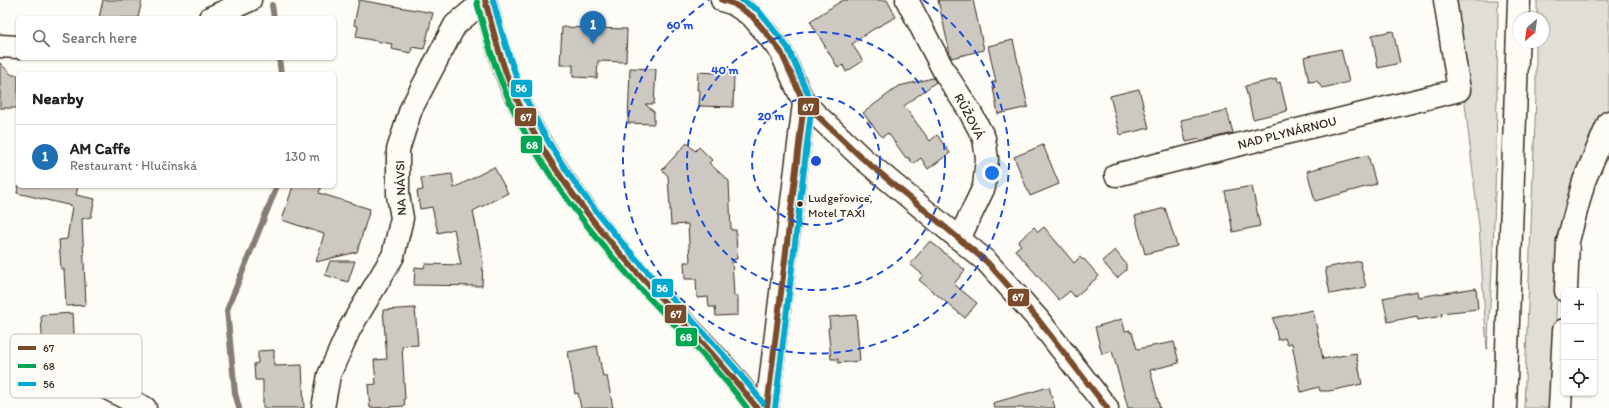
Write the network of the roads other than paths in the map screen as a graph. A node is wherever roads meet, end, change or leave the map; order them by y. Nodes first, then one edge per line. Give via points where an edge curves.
1 (250, 0) edge
2 (484, 0) edge
3 (496, 0) edge
4 (722, 0) edge
5 (907, 0) edge
6 (1445, 0) edge
7 (1519, 0) edge
8 (214, 16) edge
9 (0, 46) edge
10 (16, 47) edge
11 (804, 103) junction
12 (1609, 122) edge
13 (1116, 175) dead end
14 (959, 239) junction
15 (1566, 288) edge
16 (1562, 360) edge
17 (126, 398) edge
18 (145, 408) edge
19 (323, 408) edge
20 (757, 408) edge
21 (767, 408) edge
22 (1107, 408) edge
23 (1505, 408) edge
24 (1560, 408) edge

1 - 8 street
2 - 3 street
2 - 19 street, NA NÁVSI via 455,24 411,109 398,150 398,195 402,218 393,256 350,328 329,375
2 - 20 street via 514,92 538,140 567,187 626,260 734,378
4 - 11 street via 734,4 752,16 767,34 781,52
5 - 14 street, RŮŽOVÁ via 945,73 984,138 988,159 984,187
6 - 13 street, NAD PLYNÁRNOU via 1459,90
7 - 23 street
9 - 10 street
11 - 14 street via 862,158
11 - 21 street
12 - 15 street via 1584,181 1568,241
14 - 22 street via 987,262 1017,294
16 - 24 street
17 - 18 street

